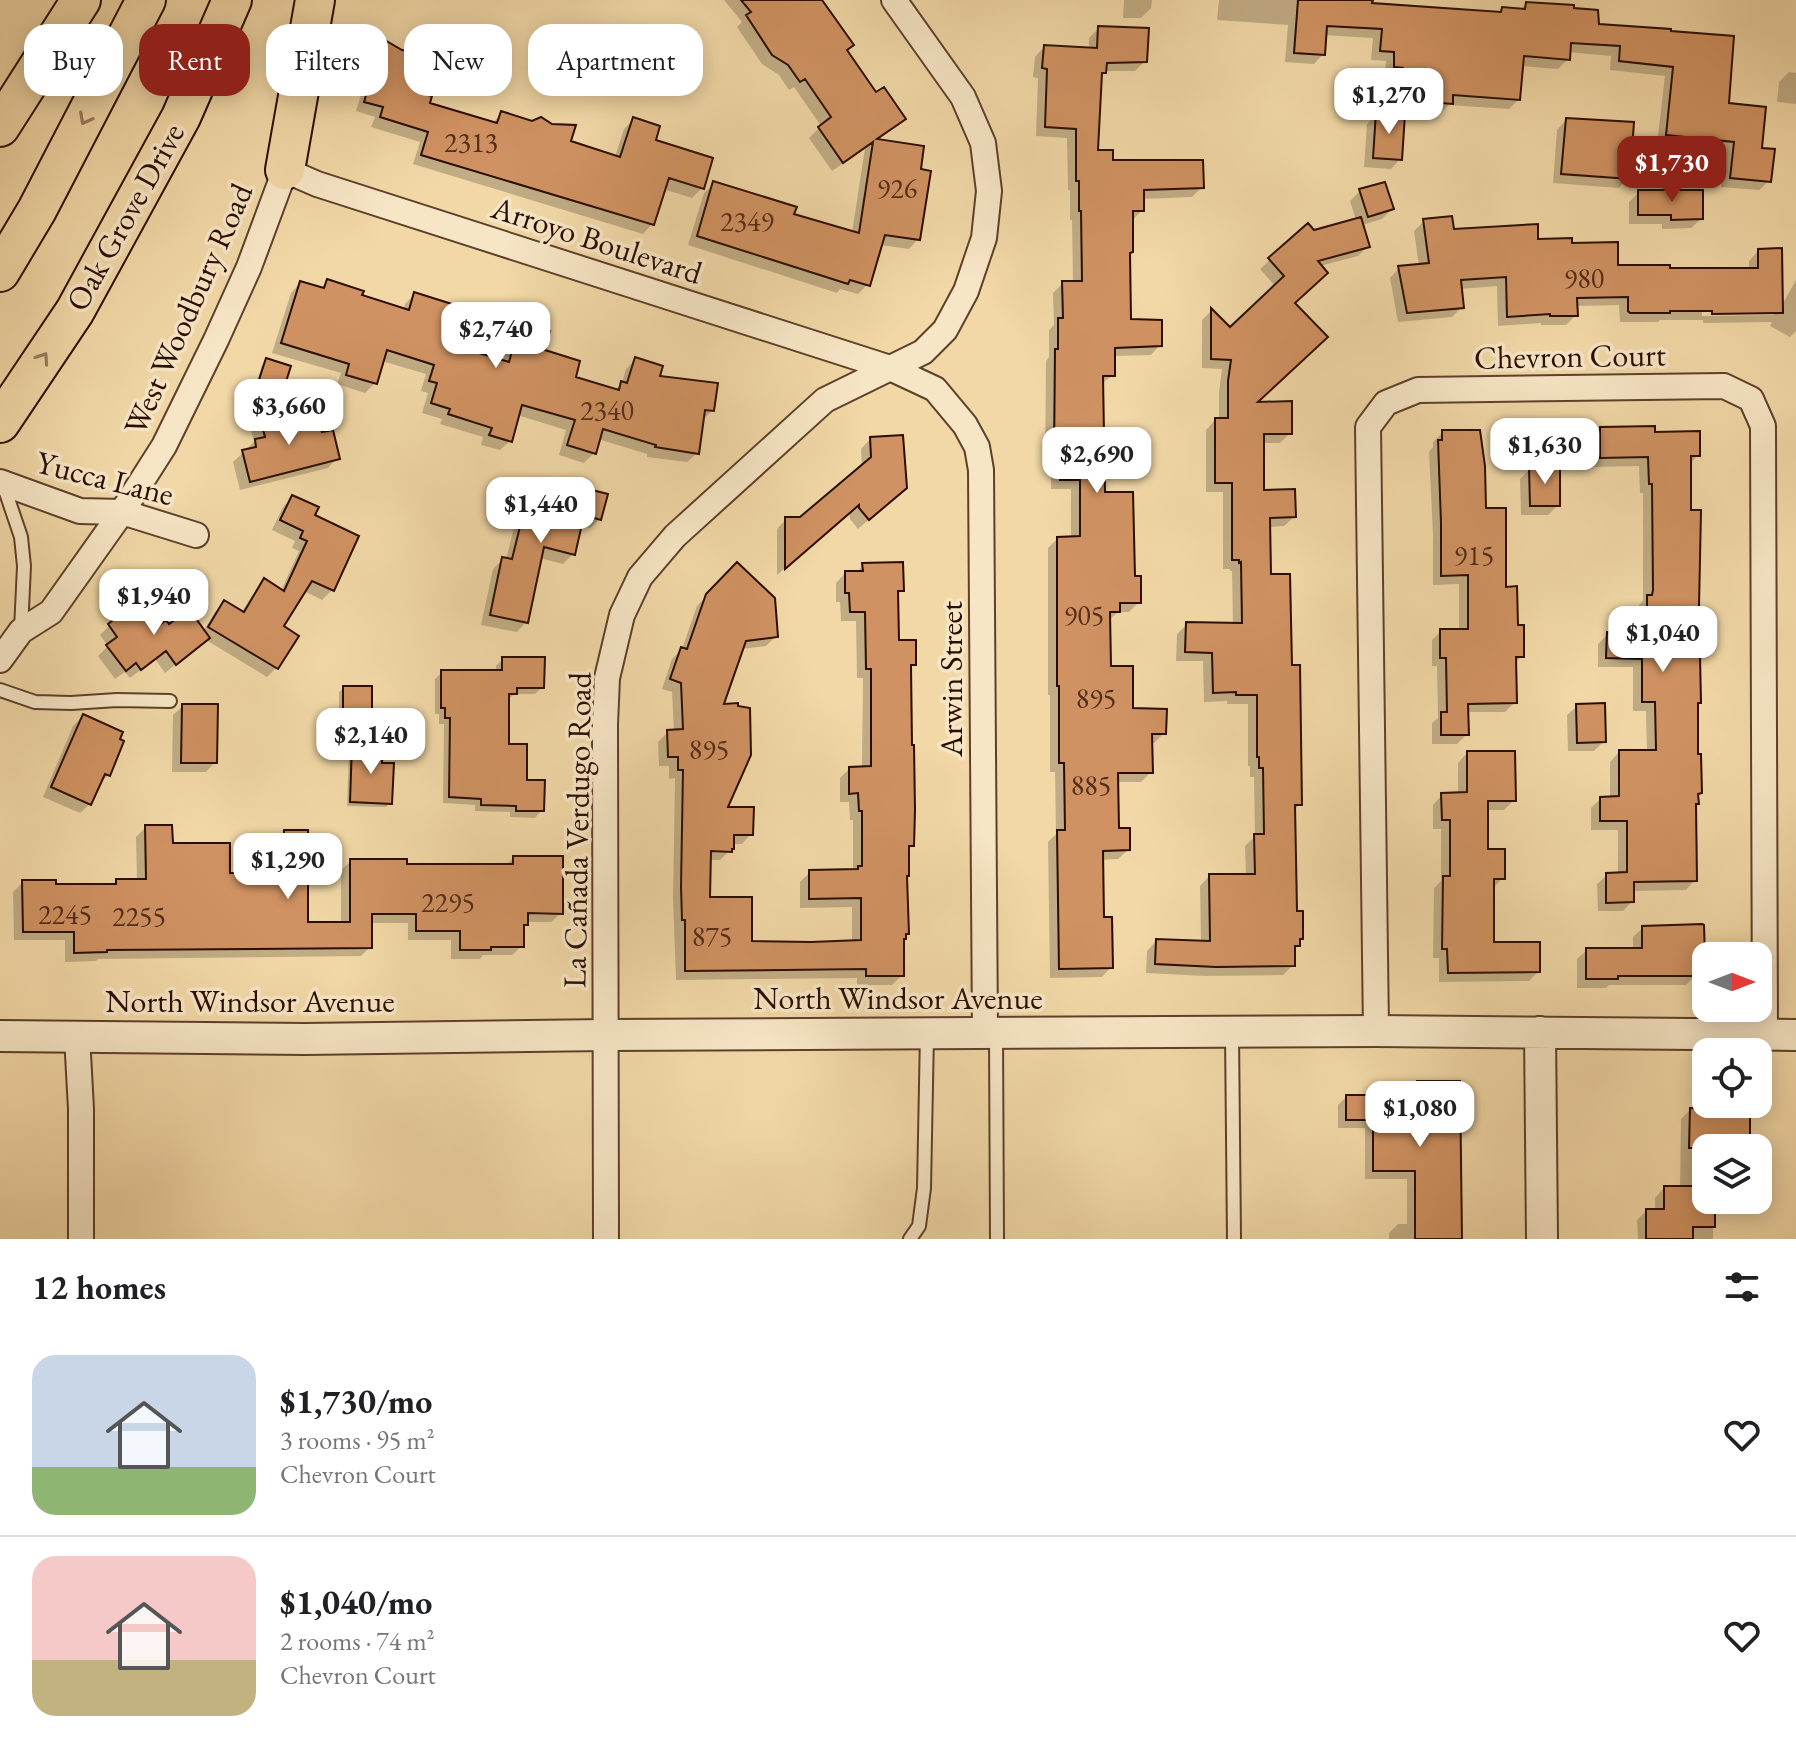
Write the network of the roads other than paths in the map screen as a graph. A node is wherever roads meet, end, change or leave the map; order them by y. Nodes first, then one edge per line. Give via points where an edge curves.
1 (81, 0) edge
2 (146, 0) edge
3 (232, 0) edge
4 (315, 0) edge
5 (894, 0) edge
6 (0, 127) edge
7 (285, 170) junction
8 (0, 272) edge
9 (890, 368) junction
10 (0, 423) edge
11 (1, 483) edge
12 (122, 512) junction
13 (196, 535) dead end
14 (21, 631) junction
15 (0, 660) edge
16 (0, 690) edge
17 (170, 701) dead end
18 (1376, 1031) junction
19 (1232, 1032) junction
20 (1540, 1032) junction
21 (927, 1033) junction
22 (990, 1033) junction
23 (1765, 1034) junction
24 (606, 1035) junction
25 (1796, 1035) edge
26 (0, 1036) edge
27 (77, 1036) junction
28 (81, 1239) edge
29 (606, 1239) edge
30 (910, 1239) edge
31 (997, 1239) edge
32 (1234, 1239) edge
33 (1542, 1239) edge

1 - 6 main road
2 -> 8 main road
10 -> 3 main road, Oak Grove Drive via 82,298 181,117
4 - 7 main road
5 - 9 street, La Cañada Verdugo Road via 963,97 983,143 989,191 984,238 966,291 945,330 923,352
7 - 9 street, Arroyo Boulevard
7 - 12 street, West Woodbury Road via 216,340 164,446
9 - 22 street, Arwin Street via 935,389 965,425 981,470
9 - 24 street, La Cañada Verdugo Road via 825,400 675,536 640,577 622,615 606,693
11 - 12 street, Yucca Lane via 80,511
11 - 14 lane via 21,537
12 - 13 street, Yucca Lane
12 - 14 street, West Woodbury Road via 51,612
14 - 15 street, West Woodbury Road
16 - 17 lane via 35,702
18 - 19 street, North Windsor Avenue
18 - 20 street, North Windsor Avenue
18 - 23 street, Chevron Court via 1368,427 1386,403 1418,390 1724,386 1751,399 1763,426
19 - 22 street, North Windsor Avenue
19 - 32 lane
20 - 23 street, North Windsor Avenue
20 - 33 street
21 - 22 street, North Windsor Avenue
21 - 24 street, North Windsor Avenue
21 - 30 lane via 924,1188 919,1226
22 - 31 lane
23 - 25 street, North Windsor Avenue
24 - 27 street, North Windsor Avenue
24 - 29 street, La Cañada Verdugo Road
26 - 27 street, North Windsor Avenue
27 - 28 street

